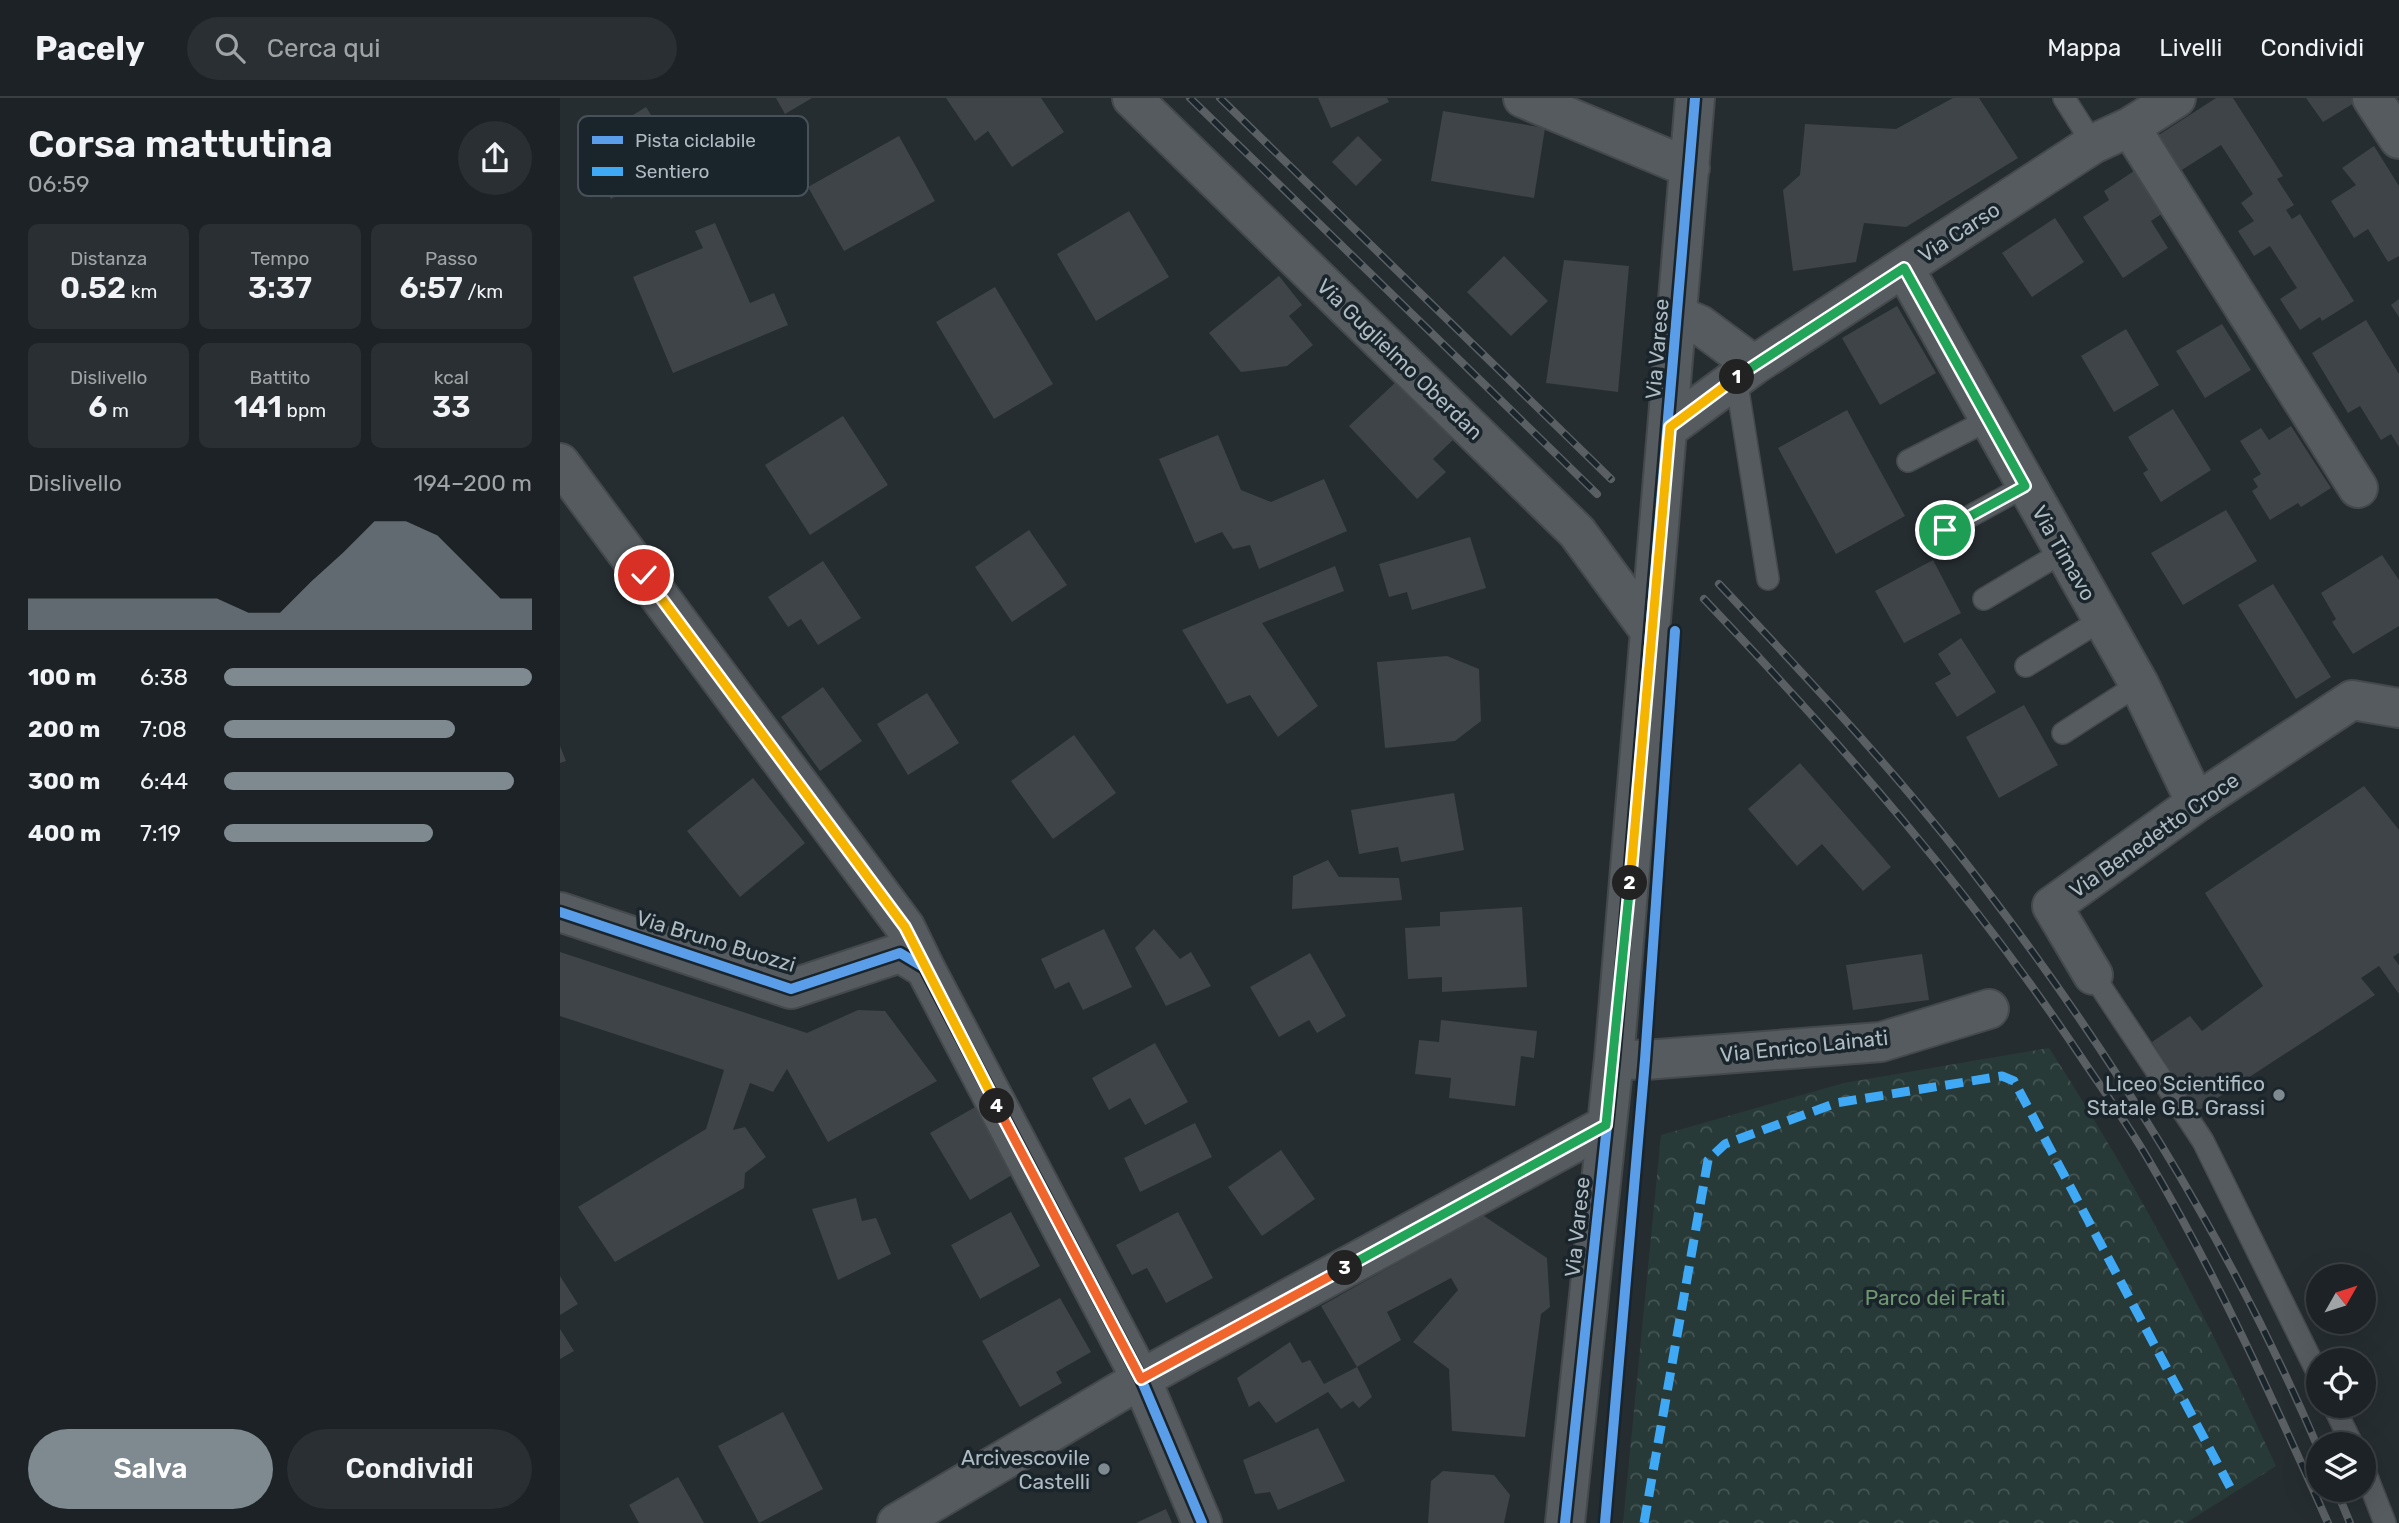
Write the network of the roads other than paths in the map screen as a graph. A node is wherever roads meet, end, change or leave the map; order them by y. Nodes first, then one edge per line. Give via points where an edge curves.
1 (1132, 98) edge
2 (1522, 98) edge
3 (1695, 98) edge
4 (2064, 98) edge
5 (2176, 98) edge
6 (2372, 98) edge
7 (2130, 127) junction
8 (2399, 139) edge
9 (2093, 144) junction
10 (1690, 167) junction
11 (1904, 268) junction
12 (1679, 316) junction
13 (1745, 371) junction
14 (1988, 420) junction
15 (1670, 427) junction
16 (1908, 461) dead end
17 (560, 463) edge
18 (2025, 486) junction
19 (2358, 488) dead end
20 (1945, 530) dead end
21 (2063, 552) junction
22 (1768, 579) dead end
23 (1983, 599) dead end
24 (2102, 620) junction
25 (1652, 634) junction
26 (2026, 666) dead end
27 (2139, 684) junction
28 (2399, 708) edge
29 (2063, 733) dead end
30 (2196, 803) junction
31 (560, 912) edge
32 (912, 960) junction
33 (2093, 975) joint
34 (1989, 1009) dead end
35 (1614, 1059) junction
36 (1606, 1125) junction
37 (2306, 1350) edge
38 (1141, 1379) junction
39 (2376, 1500) edge
40 (897, 1523) edge
41 (1202, 1523) edge
42 (1565, 1523) edge
43 (2385, 1523) edge

1 - 25 street, Via Guglielmo Oberdan via 1577,532
2 - 10 street
3 - 10 street, Via Varese
4 - 9 lane
5 - 7 street, Via Carso
6 - 8 street
7 - 9 street, Via Carso
7 - 19 street
9 - 11 street, Via Carso
10 - 12 street, Via Varese
11 - 13 street, Via Carso
11 - 14 street, Via Timavo
12 - 13 street via 1700,325
12 - 15 street, Via Varese
13 - 15 street, Via Carso
13 - 22 lane
14 - 16 lane
14 - 18 street, Via Timavo
15 - 25 street, Via Varese
17 - 32 street via 905,927
18 - 20 lane
18 - 21 street, Via Timavo
21 - 23 lane
21 - 24 street, Via Timavo
24 - 26 lane
24 - 27 street, Via Timavo
25 - 35 street, Via Varese
27 - 29 lane
27 - 30 street, Via Timavo
28 - 30 street, Via Benedetto Croce via 2352,700
30 - 33 street, Via Benedetto Croce via 2053,906
31 - 32 street, Via Bruno Buozzi via 791,989
32 - 38 street
33 - 37 lane, Via Benedetto Croce via 2203,1141
34 - 35 street, Via Enrico Lainati via 1881,1042
35 - 36 street, Via Varese
36 - 38 street
36 - 42 street, Via Varese
38 - 40 street
38 - 41 street
39 - 43 lane

